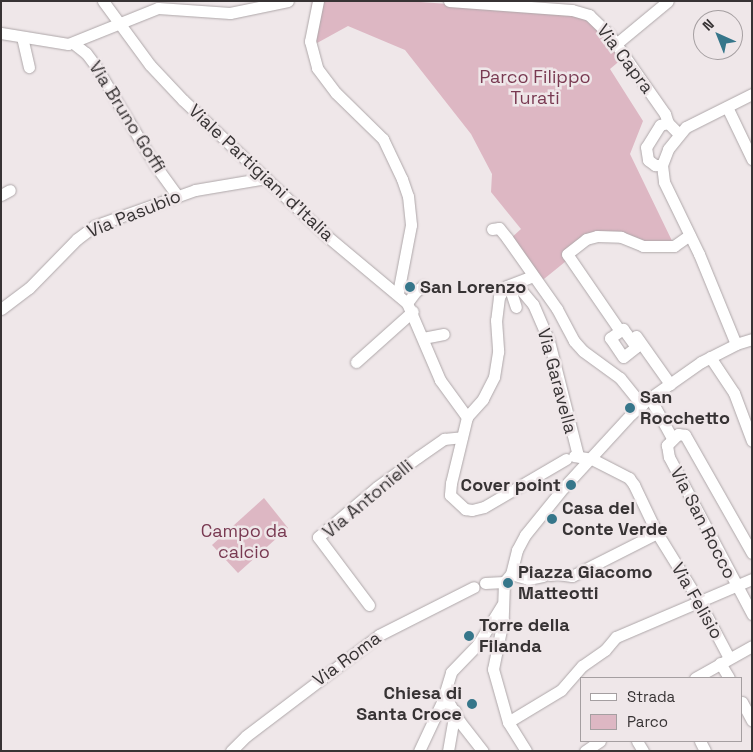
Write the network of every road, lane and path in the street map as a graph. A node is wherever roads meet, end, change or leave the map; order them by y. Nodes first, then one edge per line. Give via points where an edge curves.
1 (103, 1) edge
2 (288, 1) edge
3 (318, 1) edge
4 (449, 1) edge
5 (668, 1) edge
6 (270, 3) edge
7 (545, 5) edge
8 (117, 23) junction
9 (1, 32) edge
10 (22, 37) junction
11 (73, 43) junction
12 (616, 44) junction
13 (29, 67) dead end
14 (752, 94) edge
15 (727, 107) junction
16 (668, 123) junction
17 (680, 134) junction
18 (752, 159) edge
19 (662, 165) junction
20 (266, 178) junction
21 (177, 196) junction
22 (492, 229) dead end
23 (690, 235) junction
24 (533, 276) junction
25 (512, 285) junction
26 (423, 286) dead end
27 (398, 293) junction
28 (410, 307) junction
29 (516, 307) dead end
30 (1, 309) edge
31 (620, 332) dead end
32 (444, 334) dead end
33 (634, 334) dead end
34 (424, 338) junction
35 (752, 339) edge
36 (736, 344) junction
37 (710, 357) junction
38 (356, 362) dead end
39 (670, 384) junction
40 (646, 402) junction
41 (468, 417) junction
42 (462, 437) junction
43 (672, 438) junction
44 (752, 441) edge
45 (576, 457) junction
46 (657, 533) junction
47 (752, 554) edge
48 (508, 578) junction
49 (752, 579) edge
50 (736, 586) junction
51 (504, 601) junction
52 (698, 601) junction
53 (369, 605) dead end
54 (752, 614) edge
55 (752, 646) edge
56 (725, 660) junction
57 (697, 677) edge
58 (729, 677) edge
59 (443, 699) junction
60 (743, 704) edge
61 (454, 711) junction
62 (752, 721) edge
63 (508, 722) junction
64 (598, 742) edge
65 (522, 746) edge
66 (231, 751) edge
67 (419, 751) edge
68 (448, 751) edge
69 (483, 751) edge
70 (585, 751) edge

1 - 8 street, Viale Partigiani d'Italia
2 - 6 street
3 - 27 street via 310,41 317,68 336,93 383,139 408,196 411,225
4 - 7 street, Via Capra
5 - 12 street
6 - 8 street via 214,13 158,8
7 - 12 street, Via Capra via 588,15 602,25
8 - 11 street
8 - 20 street, Viale Partigiani d'Italia via 156,72
9 - 10 street
10 - 11 street
10 - 13 street
11 - 21 street, Via Bruno Goffi via 95,65 155,166
12 - 16 street, Via Capra
14 - 15 street
15 - 17 street via 693,123
15 - 18 street
16 - 17 street, Via Capra
16 - 19 street via 656,128 645,151 651,163
17 - 19 street via 668,149
19 - 23 street via 664,182
20 - 21 street, Via Pasubio via 194,190
20 - 27 street, Viale Partigiani d'Italia via 351,257
21 - 30 street, Via Pasubio via 87,230 28,288
22 - 24 street via 499,228
23 - 31 street via 674,246 643,246 621,237 597,236 586,239 567,254
23 - 36 street
24 - 25 street
24 - 40 street via 557,309 574,341
25 - 29 street
25 - 41 street via 502,290 496,307 498,352 494,377
25 - 45 street, Via Garavella via 533,304 549,341
26 - 28 street via 416,291
27 - 28 street, Viale Partigiani d'Italia
28 - 34 street, Viale Partigiani d'Italia
28 - 38 street
32 - 34 street
33 - 39 street
34 - 41 street, Viale Partigiani d'Italia via 440,380
35 - 36 street
36 - 37 street
37 - 39 street
37 - 44 street via 734,393
39 - 40 street
40 - 43 street
40 - 45 street
41 - 42 street
42 - 45 street via 450,491 465,509 484,507
42 - 53 street, Via Antonielli via 444,439 418,457 318,537
43 - 47 street via 684,433
43 - 50 street, Via San Rocco via 666,448 669,457
45 - 46 street, Via Felisio via 629,478 640,493
45 - 48 street via 525,535
46 - 48 street via 572,576
46 - 52 street, Via Felisio
48 - 51 street
48 - 66 street, Via Roma via 480,585 380,635 246,736
49 - 50 street
50 - 52 street
50 - 54 street, Via San Rocco
51 - 59 street via 478,644 451,672
51 - 63 street via 493,669
52 - 56 street, Via Felisio
52 - 63 street via 616,637 605,650 582,666 561,690
55 - 56 street
56 - 57 street
56 - 58 street, Via Felisio
59 - 61 street
59 - 67 street
60 - 62 street
61 - 68 street
61 - 69 street
63 - 65 street
64 - 70 street

